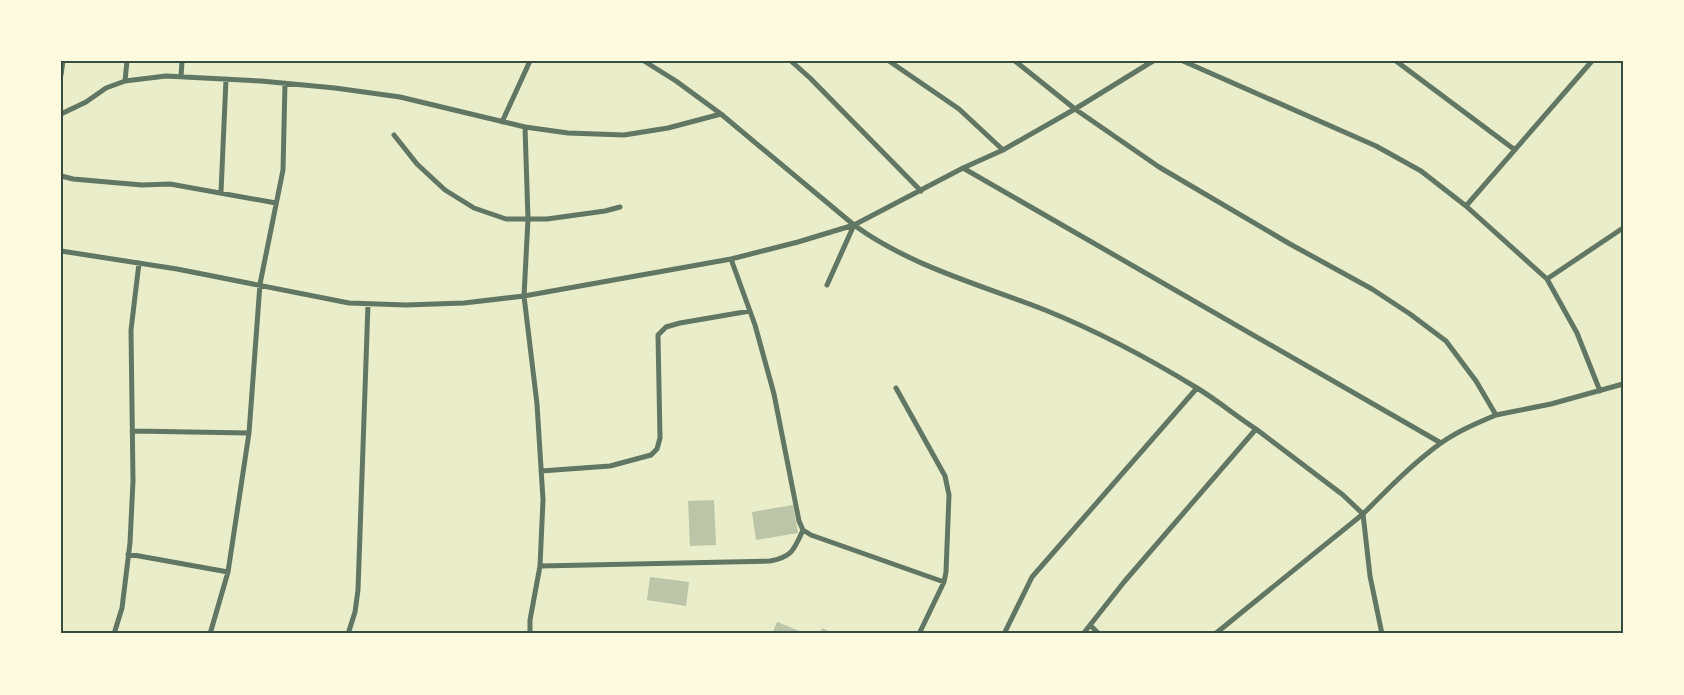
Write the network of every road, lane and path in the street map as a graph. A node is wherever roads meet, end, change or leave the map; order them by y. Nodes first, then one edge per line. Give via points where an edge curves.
1 (62, 61) edge
2 (127, 61) edge
3 (182, 61) edge
4 (530, 61) edge
5 (644, 61) edge
6 (791, 61) edge
7 (889, 61) edge
8 (1016, 61) edge
9 (1153, 61) edge
10 (1183, 61) edge
11 (1396, 61) edge
12 (1592, 61) edge
13 (61, 75) edge
14 (181, 77) junction
15 (226, 79) junction
16 (125, 80) junction
17 (285, 83) junction
18 (1075, 109) junction
19 (61, 114) edge
20 (721, 114) junction
21 (502, 122) junction
22 (525, 127) junction
23 (394, 135) dead end
24 (1003, 150) junction
25 (1515, 150) junction
26 (962, 168) junction
27 (61, 176) edge
28 (920, 191) junction
29 (220, 192) junction
30 (276, 203) junction
31 (1466, 206) junction
32 (620, 207) dead end
33 (528, 220) junction
34 (854, 225) junction
35 (1623, 228) edge
36 (61, 251) edge
37 (731, 259) junction
38 (139, 263) junction
39 (1548, 280) junction
40 (260, 284) junction
41 (828, 285) dead end
42 (524, 296) junction
43 (368, 304) junction
44 (750, 311) junction
45 (1623, 384) edge
46 (896, 388) dead end
47 (1198, 388) junction
48 (1600, 391) junction
49 (1496, 415) junction
50 (1256, 429) junction
51 (132, 431) junction
52 (249, 433) junction
53 (1441, 442) junction
54 (541, 470) junction
55 (1363, 514) junction
56 (803, 530) junction
57 (128, 554) junction
58 (540, 566) junction
59 (228, 572) junction
60 (944, 582) junction
61 (1090, 626) junction
62 (114, 634) edge
63 (210, 634) edge
64 (348, 634) edge
65 (530, 634) edge
66 (919, 634) edge
67 (1004, 634) edge
68 (1083, 634) edge
69 (1099, 634) edge
70 (1215, 634) edge
71 (1382, 634) edge

1 - 13 street
2 - 16 street
3 - 14 street
4 - 21 street
5 - 20 street
6 - 28 street
7 - 24 street via 959,109
8 - 18 street
9 - 18 street
10 - 31 street via 1376,146 1421,171
11 - 25 street
12 - 25 street
14 - 15 street
14 - 16 street
15 - 17 street
15 - 29 street
16 - 19 street
17 - 21 street via 400,97
17 - 30 street via 283,170
18 - 24 street
18 - 49 street via 1159,167 1410,314 1446,341
20 - 22 street via 624,135 568,133
20 - 34 street
21 - 22 street
22 - 33 street
23 - 33 street via 417,164 446,190 474,208 506,219
24 - 26 street
25 - 31 street
26 - 28 street
26 - 53 street
27 - 29 street via 142,185 170,184
28 - 34 street
29 - 30 street
30 - 40 street
31 - 39 street
32 - 33 street
33 - 42 street
34 - 37 street
34 - 41 street
34 - 47 street via 895,250 1116,342
35 - 39 street
36 - 38 street
37 - 42 street
37 - 44 street
38 - 40 street
38 - 51 street via 131,330
39 - 48 street via 1577,332
40 - 43 street
40 - 52 street
42 - 43 street via 406,306
42 - 54 street
43 - 64 street via 358,590
44 - 54 street via 680,323 666,327 658,334 660,438 651,455 610,466
44 - 56 street via 774,394
45 - 48 street
46 - 60 street via 945,476 949,495
47 - 50 street
47 - 67 street via 1032,577
48 - 49 street
49 - 53 street
50 - 55 street
50 - 61 street
51 - 52 street
51 - 57 street via 133,482
52 - 59 street
53 - 55 street
54 - 58 street
55 - 70 street
55 - 71 street via 1370,576
56 - 58 street via 794,550 783,558 770,561
56 - 60 street
57 - 59 street
57 - 62 street via 122,608
58 - 65 street
59 - 63 street
60 - 66 street
61 - 68 street
61 - 69 street

